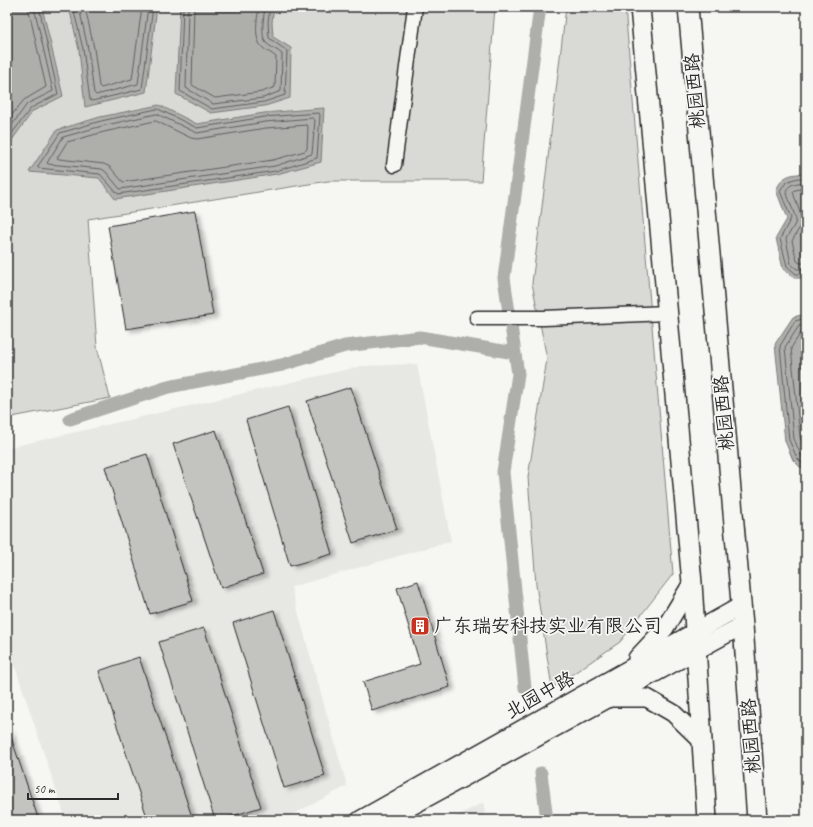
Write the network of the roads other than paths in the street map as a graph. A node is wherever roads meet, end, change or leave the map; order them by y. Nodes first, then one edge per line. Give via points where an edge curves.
1 (415, 7) edge
2 (640, 7) edge
3 (688, 7) edge
4 (394, 165) dead end
5 (668, 313) junction
6 (477, 318) dead end
7 (692, 583) junction
8 (741, 606) junction
9 (743, 625) junction
10 (695, 632) junction
11 (696, 650) junction
12 (625, 671) junction
13 (610, 698) junction
14 (702, 741) junction
15 (360, 820) edge
16 (386, 820) edge
17 (706, 820) edge
18 (757, 820) edge

1 - 4 street
2 - 5 main road
3 - 8 main road, 桃园西路
5 - 6 street
5 - 7 main road
7 - 10 main road
7 - 12 street via 665,628
8 - 9 main road, 桃园西路
8 - 10 street, 北园中路
9 - 11 street, 北园中路
9 - 18 main road, 桃园西路
10 - 11 main road
10 - 12 street, 北园中路
11 - 13 street, 北园中路
11 - 14 main road
12 - 15 street, 北园中路
13 - 14 street via 647,698 673,712
13 - 16 street, 北园中路
14 - 17 main road

